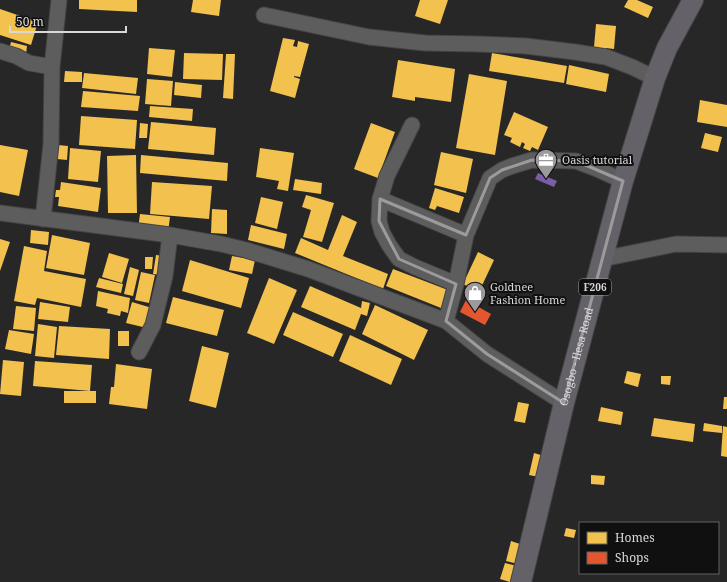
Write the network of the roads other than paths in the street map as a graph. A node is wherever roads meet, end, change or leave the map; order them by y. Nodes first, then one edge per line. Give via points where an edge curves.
1 (59, 0) edge
2 (693, 0) edge
3 (264, 15) dead end
4 (0, 51) edge
5 (52, 67) junction
6 (655, 78) junction
7 (412, 125) dead end
8 (624, 181) junction
9 (380, 199) junction
10 (0, 213) edge
11 (43, 219) junction
12 (466, 235) junction
13 (170, 236) junction
14 (727, 245) edge
15 (602, 259) junction
16 (456, 284) junction
17 (446, 321) junction
18 (139, 352) dead end
19 (564, 403) junction
20 (521, 582) edge

1 - 5 street
2 - 6 main road, Osogbo - Ilesa Road / F206 via 667,48
3 - 6 street via 369,37 425,43 526,46 576,52 606,57
4 - 5 street via 30,63
5 - 11 street via 51,144
6 - 8 main road, Osogbo - Ilesa Road / F206
7 - 9 street via 387,176
8 - 12 street via 576,161 532,160 512,166 490,178
8 - 15 main road, Osogbo - Ilesa Road / F206
9 - 12 street
9 - 16 street via 379,221 382,232 399,258
10 - 11 street
11 - 13 street
12 - 16 street
13 - 17 street via 221,244 308,269
13 - 18 street via 165,276 153,325
14 - 15 street via 676,244
15 - 19 main road, Osogbo - Ilesa Road / F206
16 - 17 street
17 - 19 street via 487,354
19 - 20 main road, Osogbo - Ilesa Road / F206

